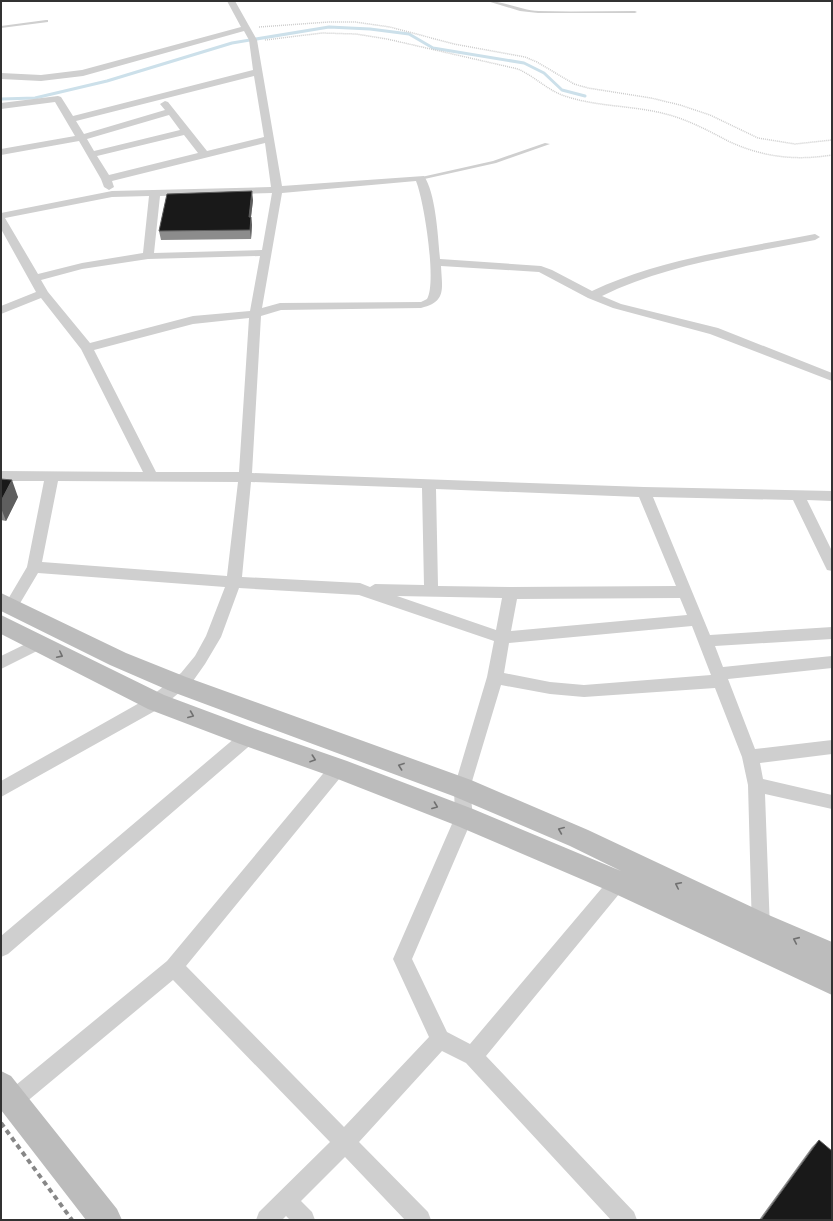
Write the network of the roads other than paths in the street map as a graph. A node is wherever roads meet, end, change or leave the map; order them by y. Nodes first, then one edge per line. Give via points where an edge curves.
1 (231, 1) edge
2 (489, 1) edge
3 (635, 12) dead end
4 (46, 21) dead end
5 (1, 27) edge
6 (251, 36) junction
7 (257, 72) junction
8 (1, 76) edge
9 (159, 97) junction
10 (1, 106) edge
11 (170, 112) junction
12 (70, 120) junction
13 (186, 131) junction
14 (80, 138) junction
15 (268, 139) junction
16 (547, 144) dead end
17 (1, 152) edge
18 (204, 154) junction
19 (91, 155) junction
20 (420, 178) junction
21 (106, 179) junction
22 (277, 190) junction
23 (156, 192) junction
24 (112, 194) junction
25 (1, 216) edge
26 (1, 220) edge
27 (815, 237) dead end
28 (267, 253) junction
29 (148, 256) junction
30 (435, 262) junction
31 (34, 278) junction
32 (44, 293) junction
33 (592, 296) junction
34 (1, 310) edge
35 (255, 314) junction
36 (87, 348) junction
37 (832, 377) edge
38 (1, 476) edge
39 (52, 476) junction
40 (152, 476) junction
41 (245, 477) junction
42 (429, 484) junction
43 (644, 492) junction
44 (798, 496) junction
45 (832, 496) edge
46 (832, 566) edge
47 (34, 567) junction
48 (234, 582) junction
49 (360, 589) junction
50 (431, 591) junction
51 (686, 592) junction
52 (511, 593) junction
53 (4, 610) edge
54 (696, 620) junction
55 (832, 633) edge
56 (502, 638) junction
57 (705, 641) junction
58 (38, 644) junction
59 (832, 662) edge
60 (1, 663) edge
61 (496, 677) junction
62 (719, 678) junction
63 (178, 684) junction
64 (156, 702) junction
65 (248, 737) junction
66 (832, 747) edge
67 (750, 757) junction
68 (338, 768) junction
69 (756, 785) junction
70 (462, 788) junction
71 (1, 790) edge
72 (832, 802) edge
73 (464, 817) junction
74 (618, 882) junction
75 (761, 925) junction
76 (1, 948) edge
77 (761, 949) junction
78 (832, 955) edge
79 (174, 967) junction
80 (832, 982) edge
81 (440, 1039) junction
82 (473, 1056) junction
83 (7, 1094) edge
84 (346, 1142) junction
85 (287, 1201) junction
86 (106, 1220) edge
87 (267, 1220) edge
88 (304, 1220) edge
89 (420, 1220) edge
90 (626, 1220) edge

1 - 6 street
2 - 3 lane via 538,12
4 - 5 lane
6 - 7 street
6 - 8 street via 83,73 41,78
7 - 9 street
7 - 15 street
9 - 11 street
9 - 12 street
10 - 12 street via 58,99
11 - 13 street
11 - 14 street
12 - 14 street
13 - 18 street
13 - 19 street
14 - 17 street
14 - 19 street
15 - 18 street
15 - 22 street
16 - 20 lane via 488,163
18 - 21 street
19 - 21 street
20 - 22 street
20 - 30 street via 425,191
21 - 24 street
22 - 23 street
22 - 28 street
23 - 24 street
23 - 29 street
24 - 25 street
26 - 31 street
27 - 33 street via 702,260 635,278
28 - 29 street
28 - 35 street
29 - 31 street via 82,266
30 - 33 street via 540,269
30 - 35 street via 435,297 425,304 295,306
31 - 32 street
32 - 34 street
32 - 36 street
33 - 37 street via 633,311 714,331
35 - 36 street via 193,320
35 - 41 street
36 - 40 street
38 - 39 street
39 - 40 street
39 - 47 street
40 - 41 street
41 - 42 street
41 - 48 street
42 - 43 street
42 - 50 street
43 - 44 street
43 - 51 street
44 - 45 street
44 - 46 street
47 - 48 street
47 - 53 street
48 - 49 street
48 - 63 street via 213,637 200,660
49 - 50 street
49 - 56 street
50 - 52 street
51 - 52 street
51 - 54 street
52 - 56 street
53 - 58 main road
53 - 63 main road
54 - 56 street
54 - 57 street
55 - 57 street
56 - 61 street
57 - 62 street
58 - 60 street
58 -> 64 main road
59 - 62 street
61 - 62 street via 539,687 584,691
61 - 70 street
62 - 67 street
63 - 64 street
70 -> 63 main road
64 -> 65 main road
64 - 71 street
65 -> 68 main road
65 - 76 street
66 - 67 street
67 - 69 street
68 -> 73 main road
68 - 79 street
69 - 72 street
69 - 75 street
70 - 73 street
75 -> 70 main road via 579,838
73 - 74 main road
73 - 81 street via 402,959
74 - 77 main road
74 - 82 street
75 - 77 street
78 -> 75 main road
77 - 80 main road
79 - 83 street
79 - 84 street
81 - 82 street
81 - 84 street
82 - 90 street
83 - 86 main road
84 - 85 street
84 - 89 street
85 - 87 street
85 - 88 street

